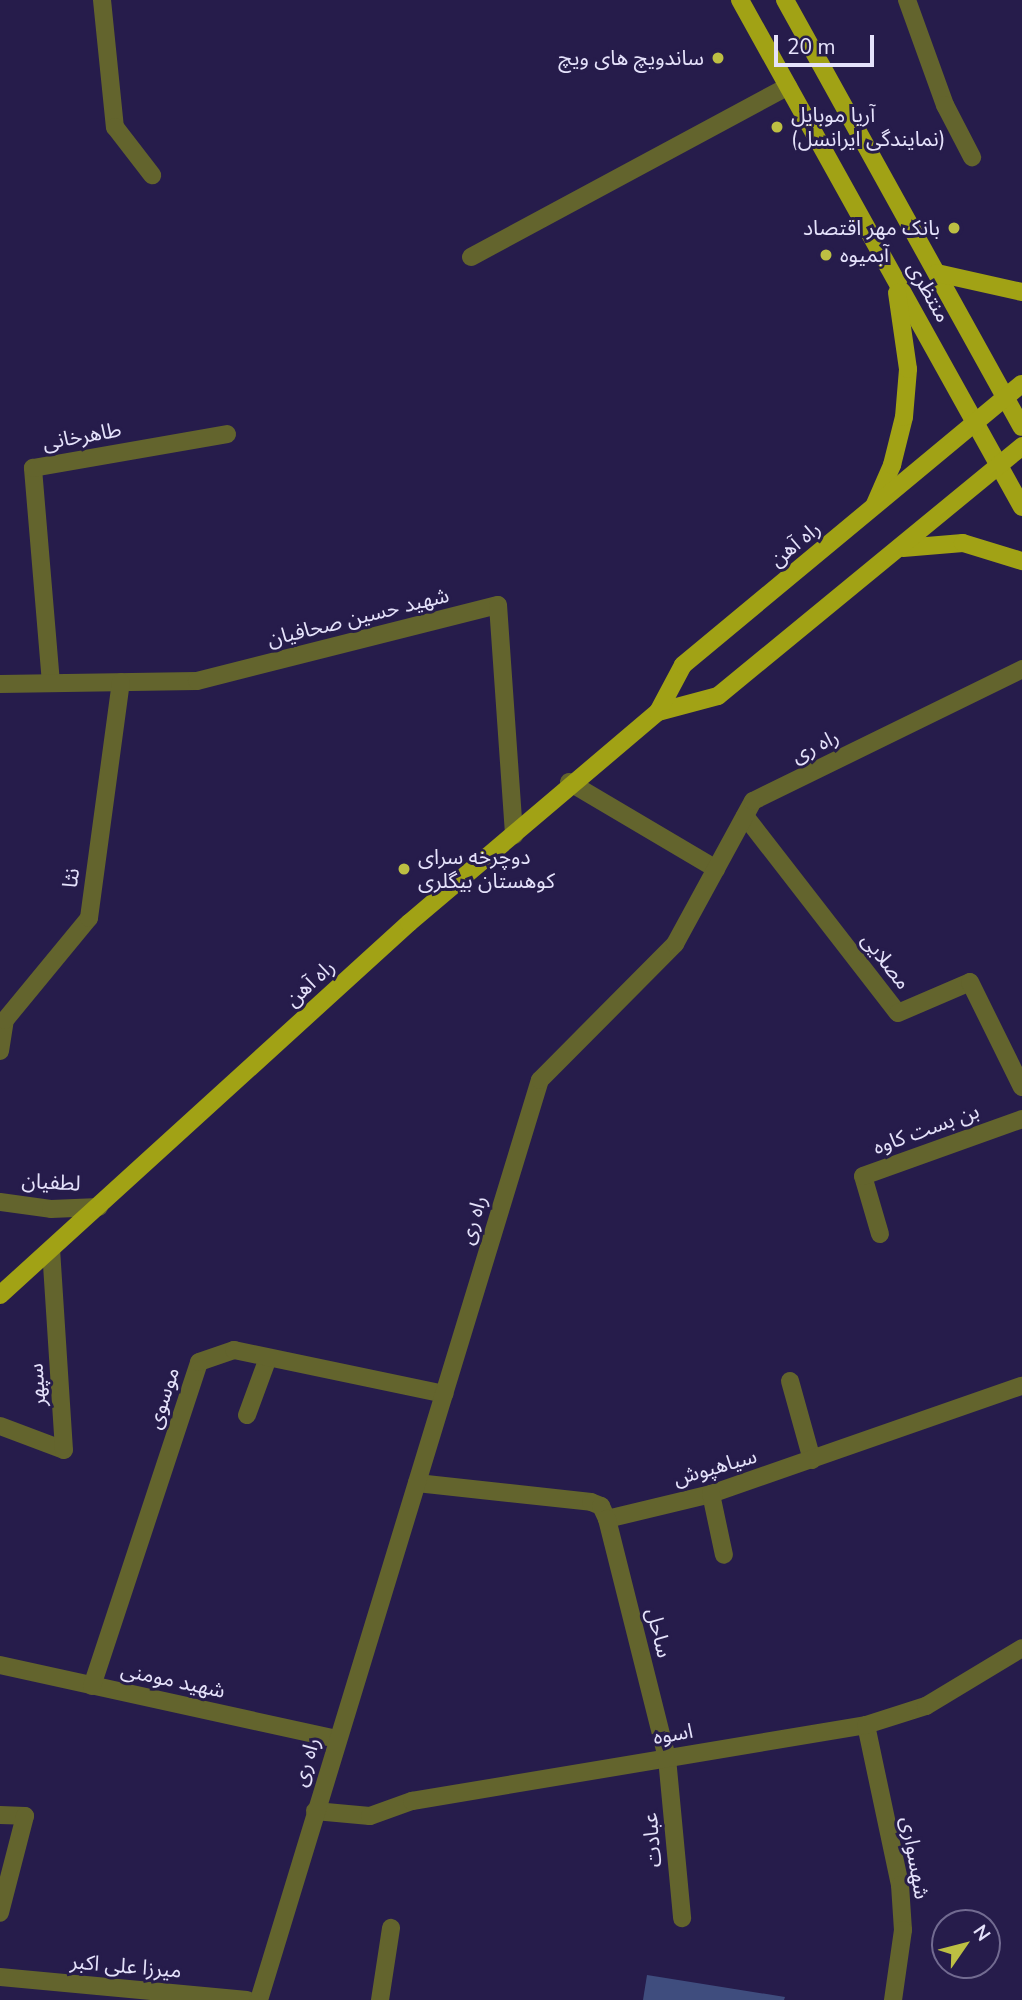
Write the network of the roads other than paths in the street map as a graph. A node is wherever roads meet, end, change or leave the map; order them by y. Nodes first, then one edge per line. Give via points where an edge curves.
1 (102, 0) edge
2 (740, 0) edge
3 (785, 0) edge
4 (907, 0) edge
5 (788, 86) junction
6 (972, 157) dead end
7 (152, 175) dead end
8 (471, 257) dead end
9 (892, 272) junction
10 (937, 273) junction
11 (1022, 292) edge
12 (1022, 384) edge
13 (1006, 397) junction
14 (976, 423) junction
15 (1022, 427) edge
16 (228, 434) dead end
17 (1022, 446) edge
18 (999, 466) junction
19 (1022, 507) edge
20 (873, 509) junction
21 (899, 548) junction
22 (1022, 561) edge
23 (1022, 669) edge
24 (121, 682) junction
25 (51, 683) junction
26 (0, 684) edge
27 (657, 712) junction
28 (569, 782) junction
29 (745, 816) junction
30 (514, 835) junction
31 (716, 869) junction
32 (0, 1051) edge
33 (1022, 1087) edge
34 (1022, 1119) edge
35 (0, 1202) edge
36 (99, 1207) junction
37 (880, 1234) dead end
38 (51, 1250) junction
39 (0, 1295) edge
40 (268, 1358) junction
41 (790, 1381) dead end
42 (1022, 1386) edge
43 (444, 1394) junction
44 (247, 1415) dead end
45 (0, 1426) edge
46 (812, 1460) junction
47 (417, 1483) junction
48 (711, 1494) junction
49 (607, 1518) junction
50 (724, 1555) dead end
51 (1022, 1647) edge
52 (0, 1665) edge
53 (92, 1686) junction
54 (866, 1725) junction
55 (337, 1739) junction
56 (667, 1758) junction
57 (315, 1811) junction
58 (0, 1815) edge
59 (0, 1913) edge
60 (682, 1919) dead end
61 (391, 1928) dead end
62 (0, 1977) edge
63 (247, 2000) edge
64 (259, 2000) edge
65 (380, 2000) edge
66 (893, 2000) edge

1 - 7 street via 114,127
2 - 5 main road, منتظری
3 - 10 main road, منتظری
4 - 6 street via 945,105
5 - 8 street
5 - 9 main road, منتظری
9 - 14 main road, منتظری
9 - 20 main road via 904,320 906,397 892,464
10 - 11 main road
10 - 13 main road, منتظری
12 - 13 main road, راه آهن
13 - 14 main road, راه آهن
13 - 15 main road, منتظری
14 - 18 main road, منتظری
14 - 20 main road, راه آهن
16 - 25 street, طاهرخانی via 33,468
17 - 18 main road, راه آهن
18 - 19 main road, منتظری
18 - 21 main road, راه آهن
20 - 27 main road, راه آهن via 682,665
21 - 22 main road via 962,543
21 - 27 main road, راه آهن via 718,696
23 - 29 street, راه ری via 753,801
24 - 25 street, شهید حسین صحافیان
24 - 30 street, شهید حسین صحافیان via 197,681 498,605
24 - 32 street, نثا via 89,918 5,1020
25 - 26 street, شهید حسین صحافیان
27 - 28 main road, راه آهن
28 - 30 main road, راه آهن
28 - 31 street
29 - 31 street, راه ری
29 - 33 street, مصلایی via 898,1013 970,982
30 - 36 main road, راه آهن via 409,923
31 - 43 street, راه ری via 676,944 540,1080
34 - 37 street, بن بست کاوه via 863,1177
35 - 36 street, لطفیان via 51,1209
36 - 38 main road, راه آهن
38 - 39 main road, راه آهن
38 - 45 street, سپهر via 64,1450
40 - 43 street, موسوی
40 - 44 street
40 - 53 street, موسوی via 234,1350 199,1362
41 - 46 street
42 - 46 street, سیاهپوش
43 - 47 street, راه ری
46 - 48 street, سیاهپوش
47 - 49 street via 591,1502 601,1506
47 - 55 street, راه ری
48 - 49 street, سیاهپوش
48 - 50 street
49 - 56 street, ساحل
51 - 54 street, اسوه via 926,1706
52 - 53 street, شهید مومنی
53 - 55 street, شهید مومنی
54 - 56 street, اسوه
54 - 66 street, شهسواری via 900,1885 903,1930
55 - 57 street, راه ری
56 - 57 street, اسوه via 412,1801 370,1816
56 - 60 street, عبادت
57 - 64 street, راه ری
58 - 59 street via 25,1816
61 - 65 street
62 - 63 street, میرزا علی اکبر

